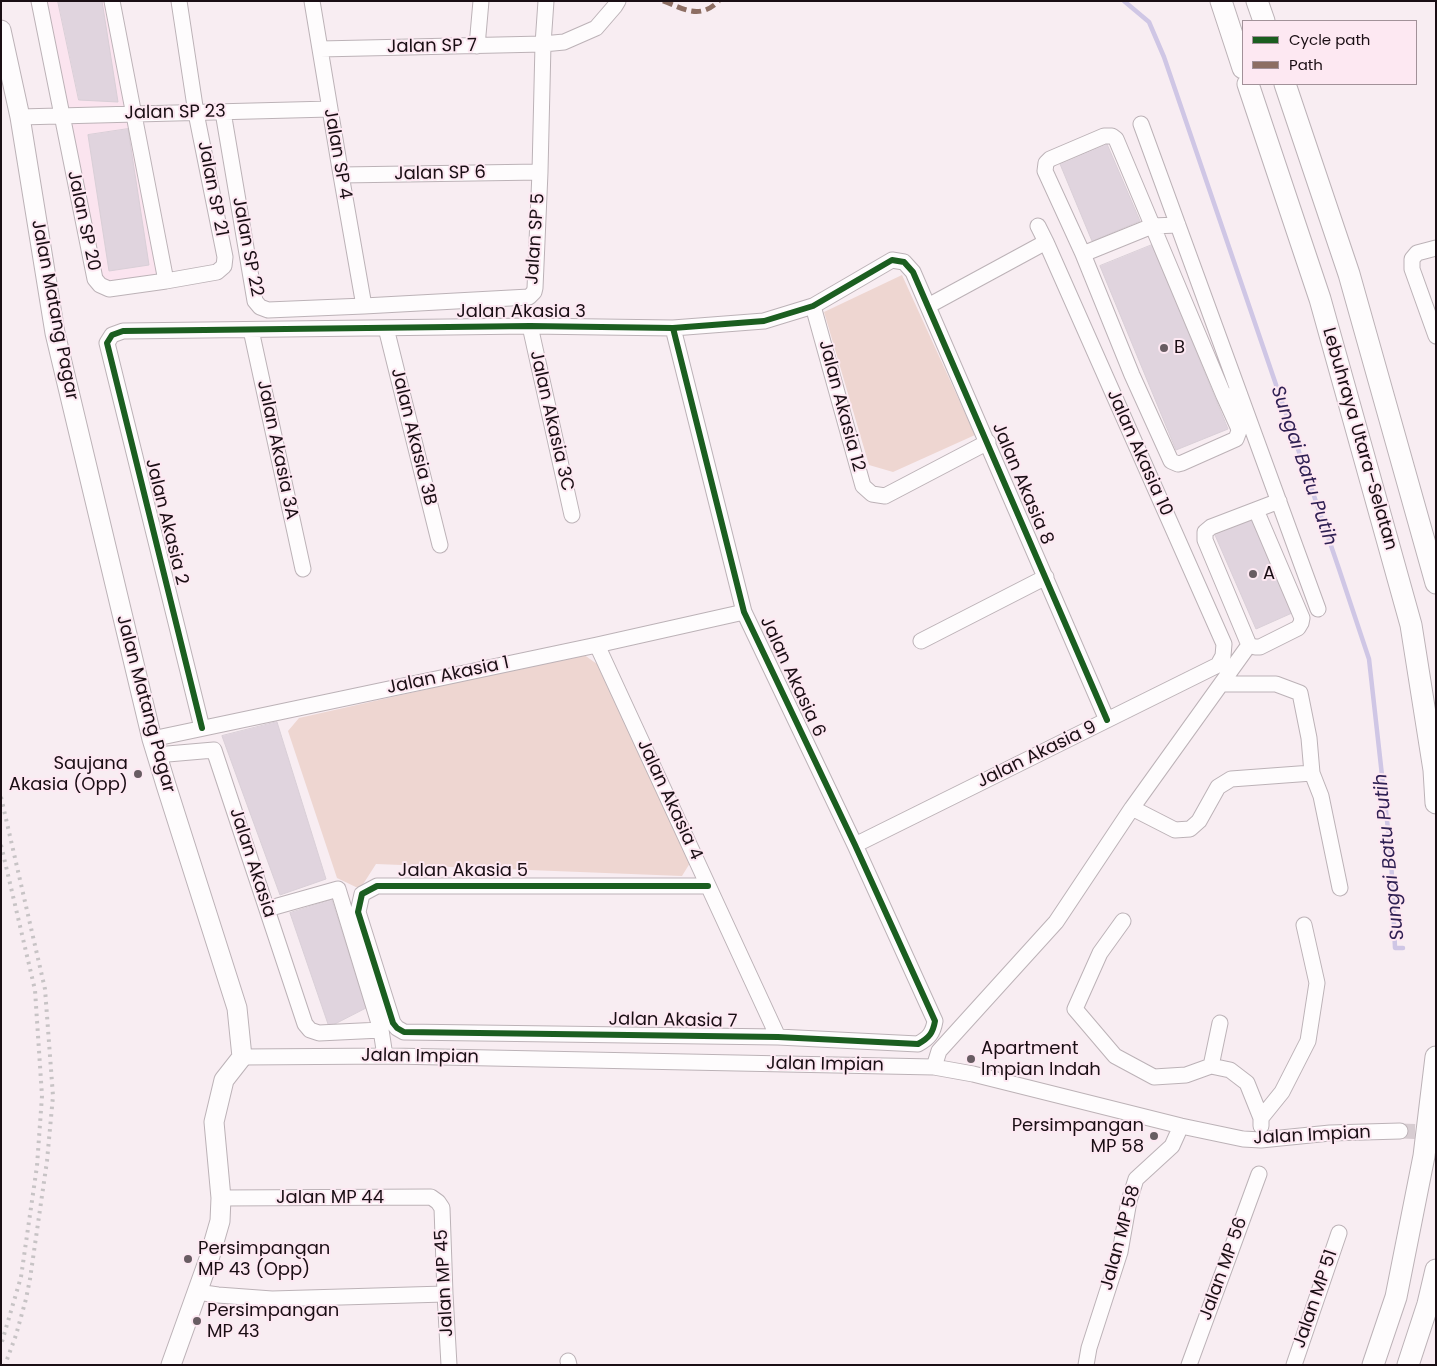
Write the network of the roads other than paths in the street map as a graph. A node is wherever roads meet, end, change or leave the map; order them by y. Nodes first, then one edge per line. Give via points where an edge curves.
1 (39, 1) edge
2 (112, 1) edge
3 (179, 1) edge
4 (312, 1) edge
5 (480, 1) edge
6 (546, 1) edge
7 (618, 1) edge
8 (1221, 1) edge
9 (1257, 1) edge
10 (1264, 20) edge
11 (1, 30) edge
12 (543, 44) junction
13 (477, 46) junction
14 (320, 48) junction
15 (1242, 65) edge
16 (1248, 85) edge
17 (1285, 85) edge
18 (330, 109) junction
19 (223, 112) junction
20 (196, 113) junction
21 (133, 114) junction
22 (61, 116) junction
23 (20, 117) junction
24 (1141, 124) dead end
25 (540, 172) junction
26 (340, 175) junction
27 (1178, 225) junction
28 (1038, 226) dead end
29 (1152, 226) junction
30 (1046, 242) junction
31 (1436, 248) edge
32 (1083, 254) junction
33 (904, 262) joint
34 (224, 266) joint
35 (166, 281) junction
36 (364, 306) junction
37 (813, 306) junction
38 (928, 306) junction
39 (1432, 316) edge
40 (530, 326) junction
41 (386, 328) junction
42 (673, 328) junction
43 (251, 330) junction
44 (123, 331) joint
45 (1436, 336) edge
46 (1224, 396) junction
47 (1240, 396) junction
48 (988, 442) junction
49 (1279, 502) junction
50 (1256, 510) junction
51 (572, 515) dead end
52 (440, 545) dead end
53 (303, 570) dead end
54 (1046, 577) junction
55 (1436, 583) edge
56 (1318, 610) dead end
57 (744, 612) junction
58 (921, 641) dead end
59 (597, 645) junction
60 (1249, 645) junction
61 (1218, 665) joint
62 (1222, 684) junction
63 (1107, 720) junction
64 (202, 728) junction
65 (154, 747) junction
66 (1312, 773) junction
67 (1436, 802) edge
68 (1132, 808) junction
69 (855, 845) junction
70 (708, 886) junction
71 (1340, 888) dead end
72 (267, 909) junction
73 (1123, 921) dead end
74 (1304, 925) dead end
75 (935, 1021) joint
76 (1220, 1023) dead end
77 (397, 1028) joint
78 (381, 1030) junction
79 (778, 1038) junction
80 (385, 1056) junction
81 (242, 1057) junction
82 (1436, 1057) edge
83 (1211, 1066) junction
84 (934, 1067) junction
85 (1261, 1118) junction
86 (1181, 1126) junction
87 (1400, 1132) tunnel mouth
88 (1262, 1140) junction
89 (1259, 1174) dead end
90 (221, 1198) junction
91 (438, 1202) joint
92 (1339, 1233) dead end
93 (1436, 1270) edge
94 (198, 1292) junction
95 (445, 1294) junction
96 (171, 1365) edge
97 (449, 1365) edge
98 (1086, 1365) edge
99 (1189, 1365) edge
100 (1294, 1365) edge
101 (1373, 1365) edge
102 (1408, 1365) edge

1 - 22 street, Jalan SP 20
2 - 21 street
3 - 20 street, Jalan SP 21
4 - 14 street, Jalan SP 4
5 - 13 street
6 - 12 street, Jalan SP 5
7 - 12 street, Jalan SP 7 via 596,28 564,42
8 - 15 highway
9 - 10 highway
11 - 23 main road, Jalan Matang Pagar
12 - 13 street, Jalan SP 7
12 - 25 street, Jalan SP 5
13 - 14 street, Jalan SP 7
14 - 18 street, Jalan SP 4
16 - 67 highway, Lebuhraya Utara–Selatan via 1320,299 1411,626 1434,770
17 - 55 highway, Lebuhraya Utara–Selatan via 1349,274
18 - 19 street, Jalan SP 23
18 - 26 street, Jalan SP 4
19 - 20 street, Jalan SP 23
19 - 36 street, Jalan SP 22 via 255,301 268,310
20 - 21 street, Jalan SP 23
20 - 34 street, Jalan SP 21 via 225,257
21 - 22 street, Jalan SP 23
21 - 35 street
22 - 23 street, Jalan SP 23
22 - 35 street, Jalan SP 20 via 94,279 109,289
23 - 65 main road, Jalan Matang Pagar via 55,333
24 - 27 street
25 - 26 street, Jalan SP 6
25 - 36 street, Jalan SP 5 via 535,288 532,295 525,298
26 - 36 street, Jalan SP 4
27 - 29 street
27 - 47 street
28 - 30 street, Jalan Akasia 10
29 - 32 street
29 - 32 street via 1118,142 1112,136 1104,136 1046,163 1045,171
29 - 46 street
30 - 38 street
30 - 61 street, Jalan Akasia 10 via 1224,644
31 - 39 street via 1417,253 1412,259 1412,269
32 - 46 street via 1171,461 1182,463 1236,439 1238,427
33 - 37 street, Jalan Akasia 3 via 892,260
33 - 38 street, Jalan Akasia 8 via 913,272
34 - 35 street, Jalan SP 20 via 216,272
37 - 42 street, Jalan Akasia 3 via 764,321
37 - 48 street, Jalan Akasia 12 via 863,486 872,494 885,496
38 - 48 street, Jalan Akasia 8
39 - 45 street
40 - 41 street, Jalan Akasia 3
40 - 42 street, Jalan Akasia 3
40 - 51 street, Jalan Akasia 3C
41 - 43 street, Jalan Akasia 3
41 - 52 street, Jalan Akasia 3B
42 - 57 street, Jalan Akasia 6
43 - 44 street, Jalan Akasia 3
43 - 53 street, Jalan Akasia 3A
44 - 64 street, Jalan Akasia 2 via 112,335 107,343
46 - 47 street
47 - 49 street
48 - 54 street, Jalan Akasia 8
49 - 50 street
49 - 56 street
50 - 60 street via 1211,527 1204,536
50 - 60 street via 1302,618 1298,628 1260,647
54 - 58 street
54 - 63 street, Jalan Akasia 8
57 - 59 street, Jalan Akasia 1
57 - 69 street, Jalan Akasia 6
59 - 64 street, Jalan Akasia 1
59 - 70 street, Jalan Akasia 4
60 - 62 street
61 - 63 street, Jalan Akasia 9
62 - 66 street via 1276,684 1300,693
62 - 68 street
63 - 69 street, Jalan Akasia 9
64 - 65 street, Jalan Akasia 1
65 - 72 street, Jalan Akasia via 214,750
65 - 81 main road, Jalan Matang Pagar via 237,1008
66 - 68 street via 1231,779 1218,787 1199,821 1190,829 1175,830
66 - 71 street via 1321,796
68 - 84 street via 1056,922 939,1050
69 - 75 street, Jalan Akasia 6
70 - 77 street, Jalan Akasia 5 via 377,886 362,894 358,912
70 - 79 street, Jalan Akasia 4
72 - 78 street, Jalan Akasia via 305,1024 310,1030 320,1034
72 - 78 street via 338,889
73 - 83 street via 1100,953 1075,1009 1115,1056 1154,1077 1186,1075
74 - 85 street via 1317,983 1308,1041 1282,1092
75 - 79 street, Jalan Akasia 7 via 933,1031 918,1044
76 - 83 street
77 - 79 street, Jalan Akasia 7 via 404,1032
78 - 80 street
80 - 81 street, Jalan Impian
80 - 84 street, Jalan Impian
81 - 90 main road via 224,1080 214,1122
82 - 101 highway via 1424,1156 1398,1288
83 - 85 street via 1230,1070 1247,1083
84 - 86 street, Jalan Impian
85 - 88 street
86 - 88 street, Jalan Impian
86 - 98 street, Jalan MP 58 via 1172,1146 1136,1179 1128,1202 1120,1252
87 - 88 street, Jalan Impian via 1330,1133
89 - 99 street, Jalan MP 56
90 - 91 street, Jalan MP 44 via 431,1197
90 - 94 main road via 220,1221
91 - 95 street, Jalan MP 45 via 442,1208
92 - 100 street, Jalan MP 51
93 - 102 highway
94 - 95 street via 272,1299
94 - 96 main road
95 - 97 street, Jalan MP 45

